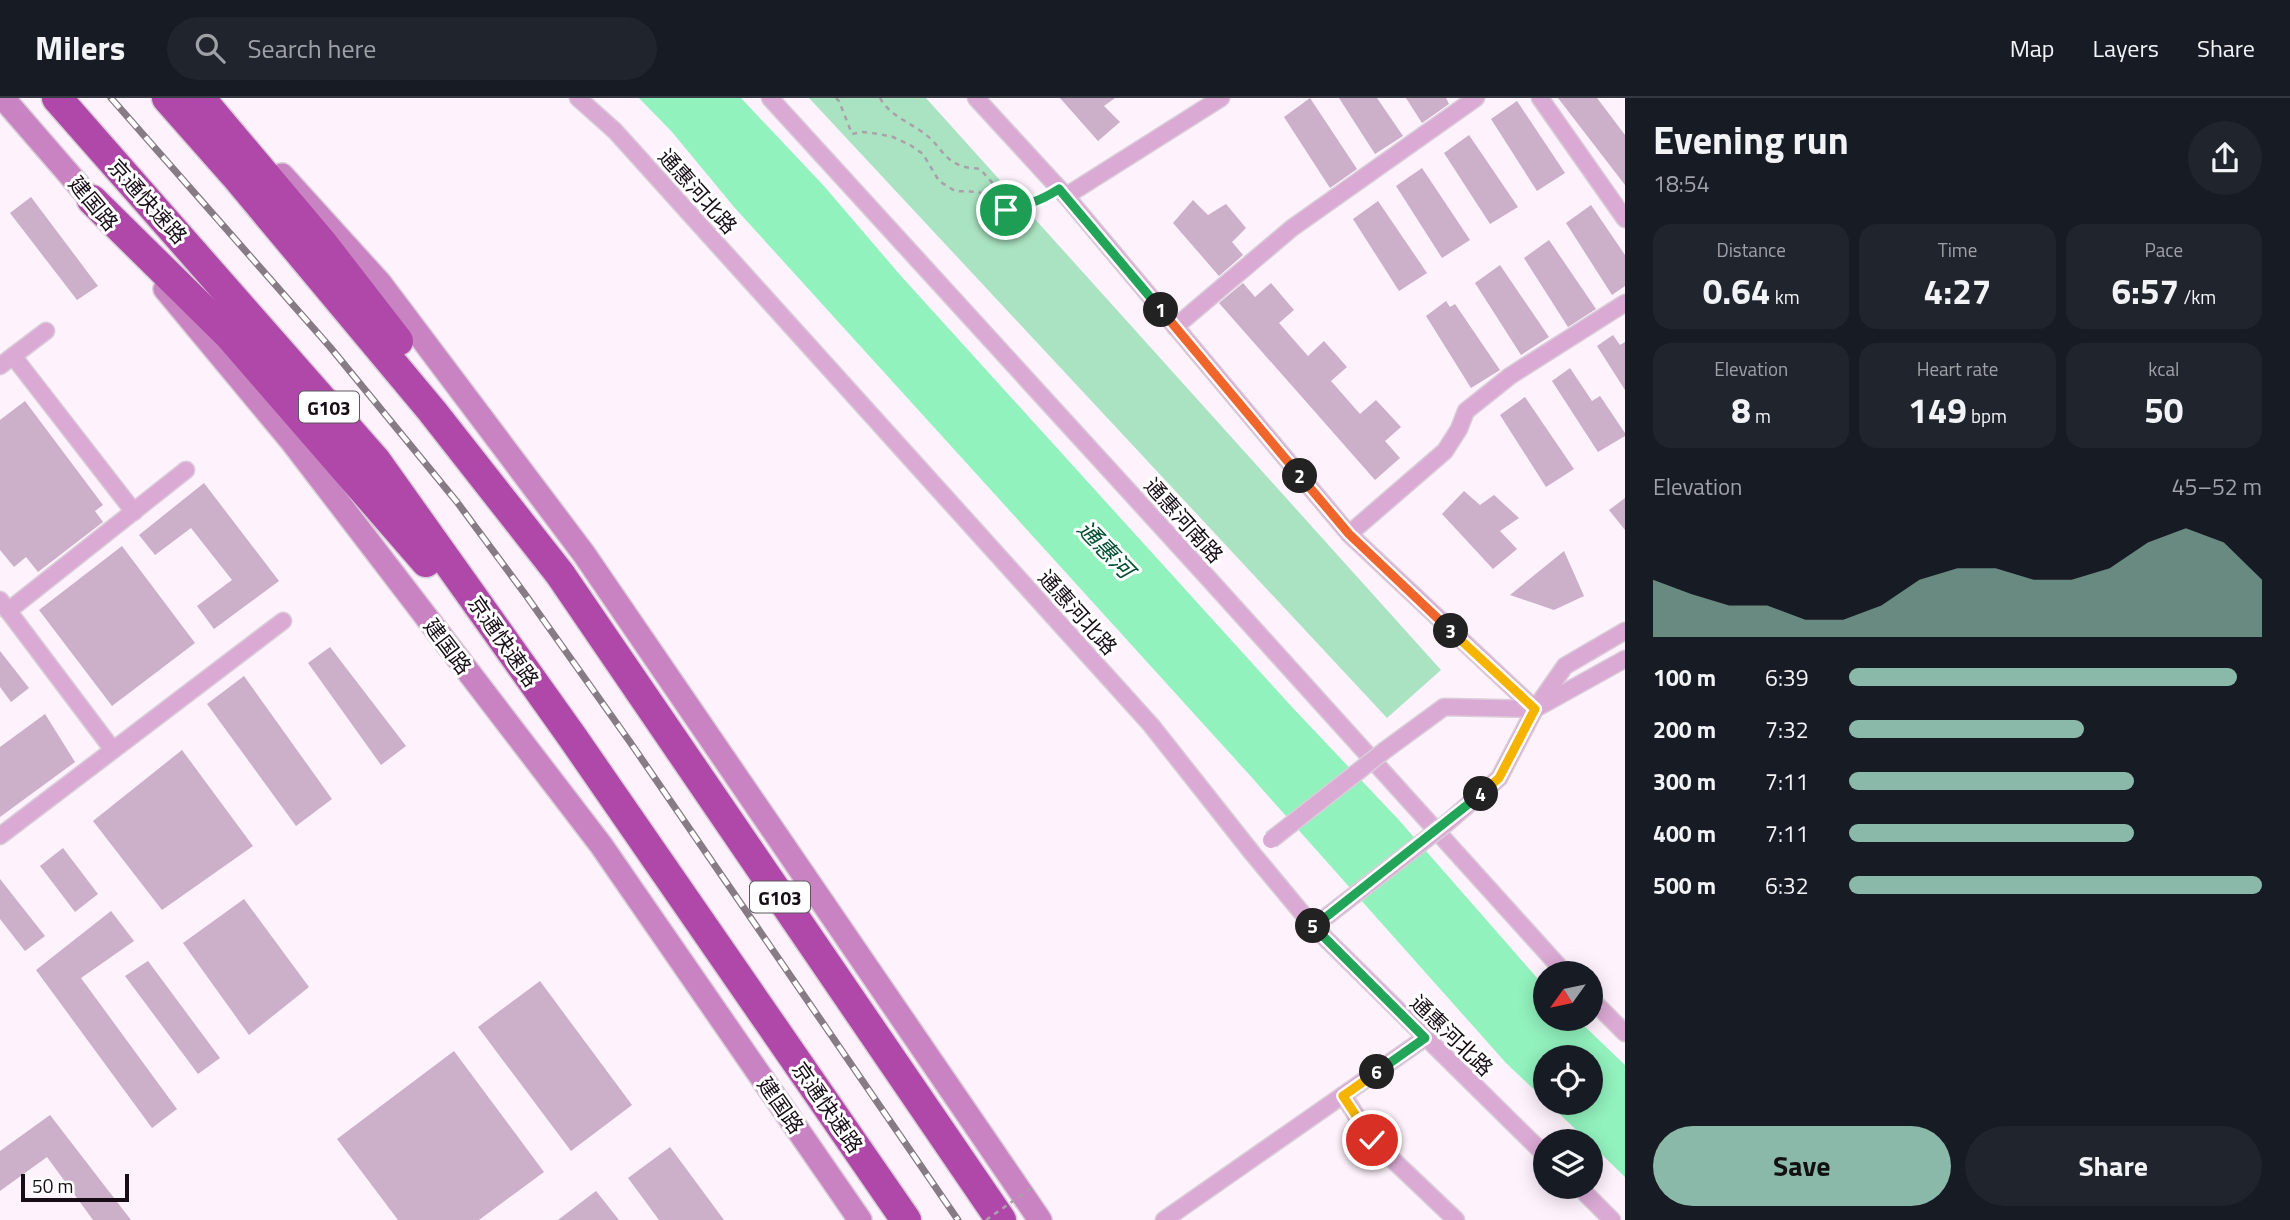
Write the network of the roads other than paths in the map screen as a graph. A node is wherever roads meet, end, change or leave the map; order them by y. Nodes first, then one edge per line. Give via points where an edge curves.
1 (3, 98) edge
2 (57, 98) edge
3 (167, 98) edge
4 (200, 98) edge
5 (206, 98) edge
6 (578, 98) edge
7 (770, 98) edge
8 (976, 98) edge
9 (1221, 98) edge
10 (1476, 98) edge
11 (1540, 98) edge
12 (1063, 192) junction
13 (92, 200) junction
14 (1625, 219) edge
15 (1625, 303) edge
16 (1175, 327) junction
17 (46, 331) dead end
18 (7, 361) edge
19 (186, 470) dead end
20 (134, 512) junction
21 (1349, 534) junction
22 (560, 573) junction
23 (4, 606) edge
24 (283, 621) dead end
25 (1625, 631) edge
26 (1625, 659) edge
27 (1535, 709) junction
28 (573, 738) junction
29 (113, 750) junction
30 (0, 836) edge
31 (1253, 854) junction
32 (1319, 921) junction
33 (1554, 961) edge
34 (1603, 1011) edge
35 (1625, 1033) edge
36 (1425, 1038) junction
37 (1343, 1096) junction
38 (1533, 1143) edge
39 (1591, 1199) edge
40 (860, 1220) edge
41 (906, 1220) edge
42 (1001, 1220) edge
43 (1040, 1220) edge
44 (1164, 1220) edge
45 (1456, 1220) edge
46 (1612, 1220) edge

1 - 13 main road, 建国路
2 - 28 highway, 京通快速路 / G103 via 376,461
3 - 22 highway, G103 via 432,411
4 - 22 highway via 323,244 457,417
5 - 43 main road via 380,283 584,554
6 - 31 street, 通惠河北路 via 615,131 1151,724
7 - 33 street, 通惠河南路
8 - 12 street
9 - 12 street
10 - 16 street via 1292,228
11 - 14 street
12 - 16 street
13 - 28 highway via 228,334
13 - 40 main road, 建国路 via 293,443 593,834
15 - 21 street via 1510,376 1466,411 1446,451
16 - 21 street
17 - 18 street
18 - 20 street
19 - 20 street
20 - 23 street
21 - 27 street
22 - 42 highway, G103
23 - 29 street
24 - 29 street
25 - 27 street via 1564,666
26 - 27 street
27 - 31 street, bridge via 1444,707
27 - 32 street, bridge via 1499,778
28 - 41 highway, 京通快速路 / G103
29 - 30 street
31 - 32 street, 通惠河北路
32 - 36 street, 通惠河北路
34 - 35 street
36 - 37 street
36 - 38 street, 通惠河北路
37 - 44 street
37 - 45 street via 1372,1140
39 - 46 street

